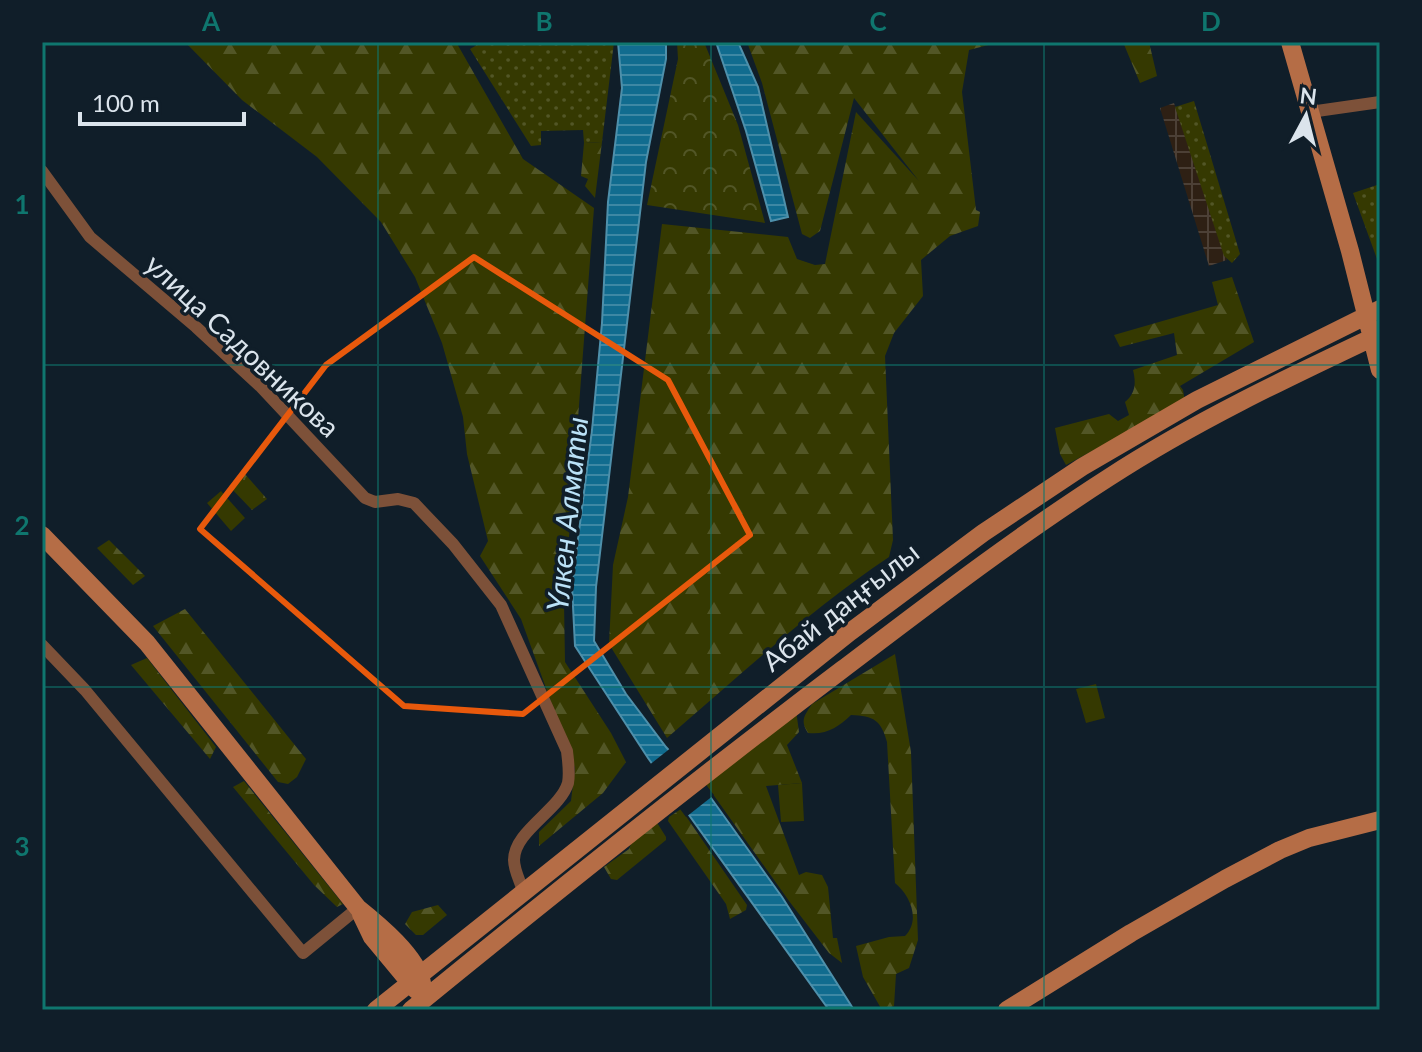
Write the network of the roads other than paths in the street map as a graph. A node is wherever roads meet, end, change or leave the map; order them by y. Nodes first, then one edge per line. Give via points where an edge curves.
1 (1290, 42) edge
2 (1380, 102) edge
3 (1310, 112) junction
4 (42, 171) edge
5 (1369, 307) edge
6 (1376, 336) edge
7 (1380, 370) edge
8 (42, 535) edge
9 (42, 645) edge
10 (1380, 820) edge
11 (523, 891) junction
12 (358, 908) junction
13 (414, 977) junction
14 (1032, 1003) edge
15 (420, 1007) edge
16 (376, 1010) edge
17 (1007, 1010) edge

1 - 3 main road
2 - 3 street
3 - 5 main road
4 - 11 street, улица Садовникова via 90,237 260,386 365,498 414,503 501,605 567,751 569,771 563,794 515,852
5 - 6 main road
5 - 11 main road, Абай даңғылы via 1074,472 983,533
6 - 7 main road
6 - 15 main road, Абай даңғылы via 1191,429 999,552 711,768
8 - 12 main road via 147,643
9 - 12 street via 303,953
10 - 14 main road via 1280,850 1157,918
11 - 13 main road, Абай даңғылы
12 - 13 main road via 372,937
13 - 15 main road
13 - 16 main road, Абай даңғылы
14 - 17 main road

